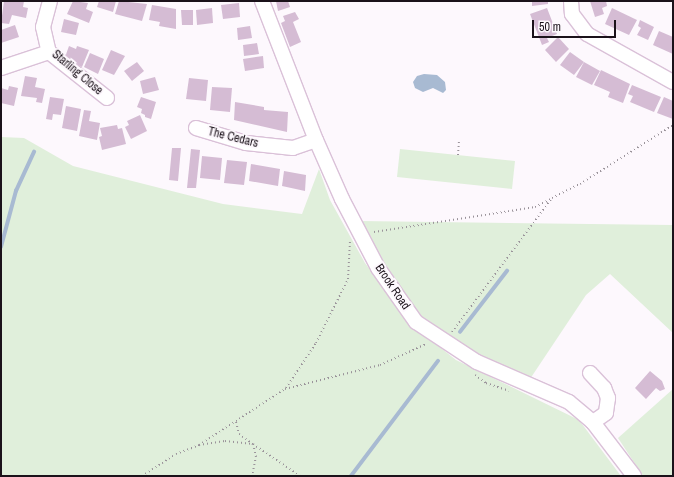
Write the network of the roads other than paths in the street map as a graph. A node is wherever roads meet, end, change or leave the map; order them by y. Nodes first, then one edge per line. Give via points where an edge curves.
1 (50, 1) edge
2 (262, 1) edge
3 (571, 1) edge
4 (49, 52) junction
5 (1, 68) edge
6 (673, 82) edge
7 (107, 98) dead end
8 (196, 128) dead end
9 (316, 140) junction
10 (590, 373) dead end
11 (594, 422) junction
12 (634, 476) edge

1 - 4 street, Starling Close via 43,26
2 - 9 street, Brook Road
3 - 6 street via 572,14 587,34
4 - 5 street
4 - 7 street, Starling Close
8 - 9 street, The Cedars via 246,143 293,148
9 - 11 street, Brook Road via 356,235 416,322 477,362 568,402
10 - 11 street via 604,388 608,398 606,412
11 - 12 street, Brook Road

